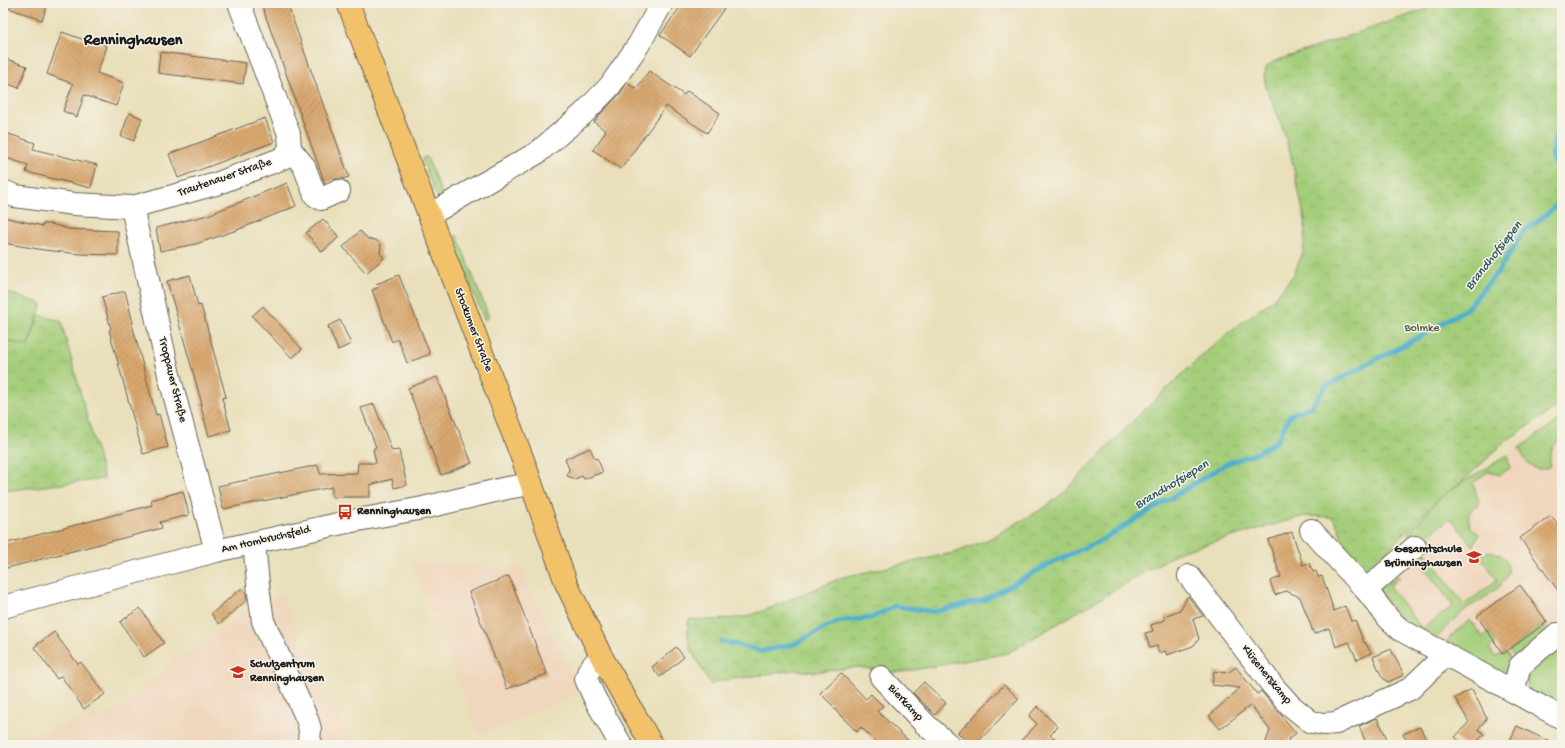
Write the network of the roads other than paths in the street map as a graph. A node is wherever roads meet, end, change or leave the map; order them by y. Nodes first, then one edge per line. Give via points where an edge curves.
1 (239, 3) edge
2 (348, 3) edge
3 (662, 3) edge
4 (290, 149) junction
5 (3, 191) edge
6 (339, 191) dead end
7 (132, 207) junction
8 (429, 215) junction
9 (531, 484) junction
10 (1311, 530) dead end
11 (254, 543) junction
12 (1415, 547) dead end
13 (216, 551) junction
14 (1189, 576) dead end
15 (1366, 590) junction
16 (3, 607) edge
17 (1557, 634) dead end
18 (1442, 652) junction
19 (601, 656) junction
20 (881, 677) dead end
21 (1513, 691) junction
22 (1562, 718) edge
23 (312, 745) edge
24 (621, 745) edge
25 (652, 745) edge
26 (949, 745) edge

1 - 4 street via 289,134
2 - 8 main road, Stockumer Straße
3 - 8 street via 639,44 610,86 582,114 537,153
4 - 6 street via 304,166 315,195 321,199
4 - 7 street, Trautenauer Straße via 283,158 216,184
5 - 7 street, Trautenauer Straße via 15,196 74,204
7 - 13 street, Troppauer Straße via 169,375
8 - 9 main road, Stockumer Straße
9 - 11 street, Am Hombruchsfeld
9 - 19 main road, Stockumer Straße via 566,583
10 - 15 street
11 - 13 street, Am Hombruchsfeld
11 - 23 street via 263,621 307,719 310,729 309,742
12 - 15 street
13 - 16 street, Am Hombruchsfeld
14 - 18 street, Klüsenerskamp via 1273,686 1290,705 1311,722 1336,723 1410,689 1436,664
15 - 18 street via 1401,630
17 - 21 street via 1520,666
18 - 21 street
19 - 24 street via 589,670 586,679
19 - 25 main road, Stockumer Straße
20 - 26 street, Bierkamp via 925,724
21 - 22 street

